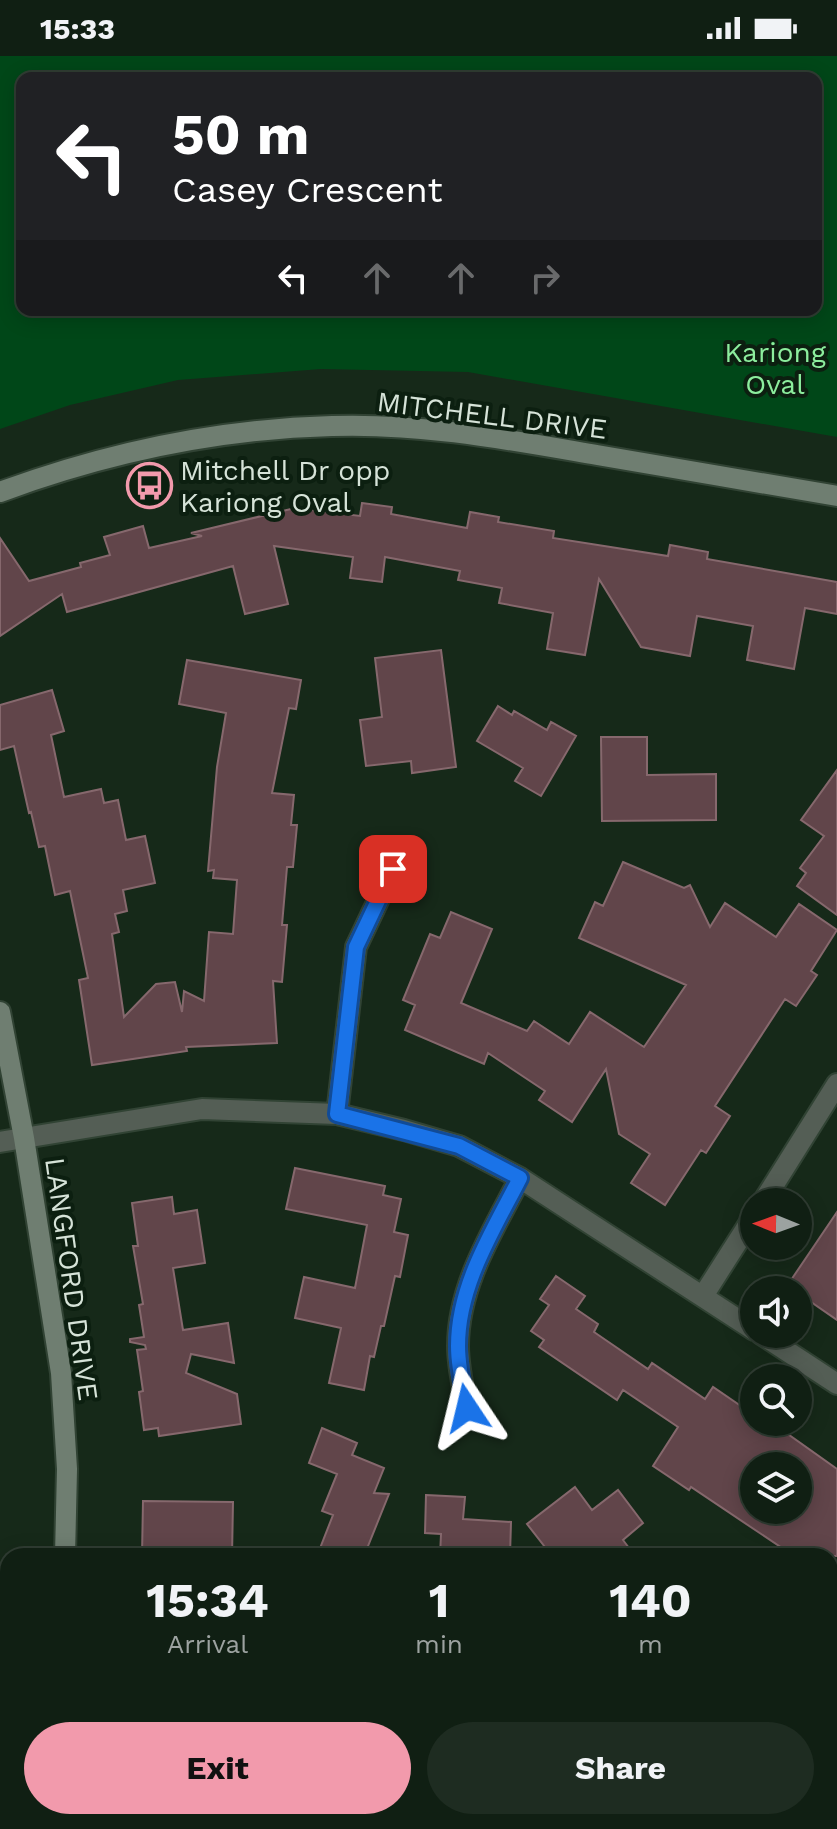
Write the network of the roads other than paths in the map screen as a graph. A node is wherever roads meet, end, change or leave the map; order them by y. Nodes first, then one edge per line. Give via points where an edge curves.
1 (0, 492) edge
2 (837, 496) edge
3 (393, 869) dead end
4 (0, 1012) edge
5 (837, 1084) edge
6 (337, 1114) junction
7 (24, 1138) junction
8 (0, 1142) edge
9 (520, 1178) junction
10 (772, 1188) edge
11 (740, 1238) edge
12 (703, 1296) junction
13 (740, 1321) edge
14 (782, 1348) edge
15 (837, 1384) edge
16 (467, 1408) dead end
17 (65, 1548) edge

1 - 2 street, MITCHELL DRIVE via 162,446 333,426 494,437
3 - 6 street via 356,947
4 - 7 street, LANGFORD DRIVE
5 - 10 street
6 - 7 street via 202,1109
6 - 9 street via 459,1146
7 - 8 street
7 - 17 street, LANGFORD DRIVE via 61,1373
9 - 12 street
9 - 16 street via 469,1280 463,1305 458,1348
11 - 12 street
12 - 13 street
14 - 15 street

